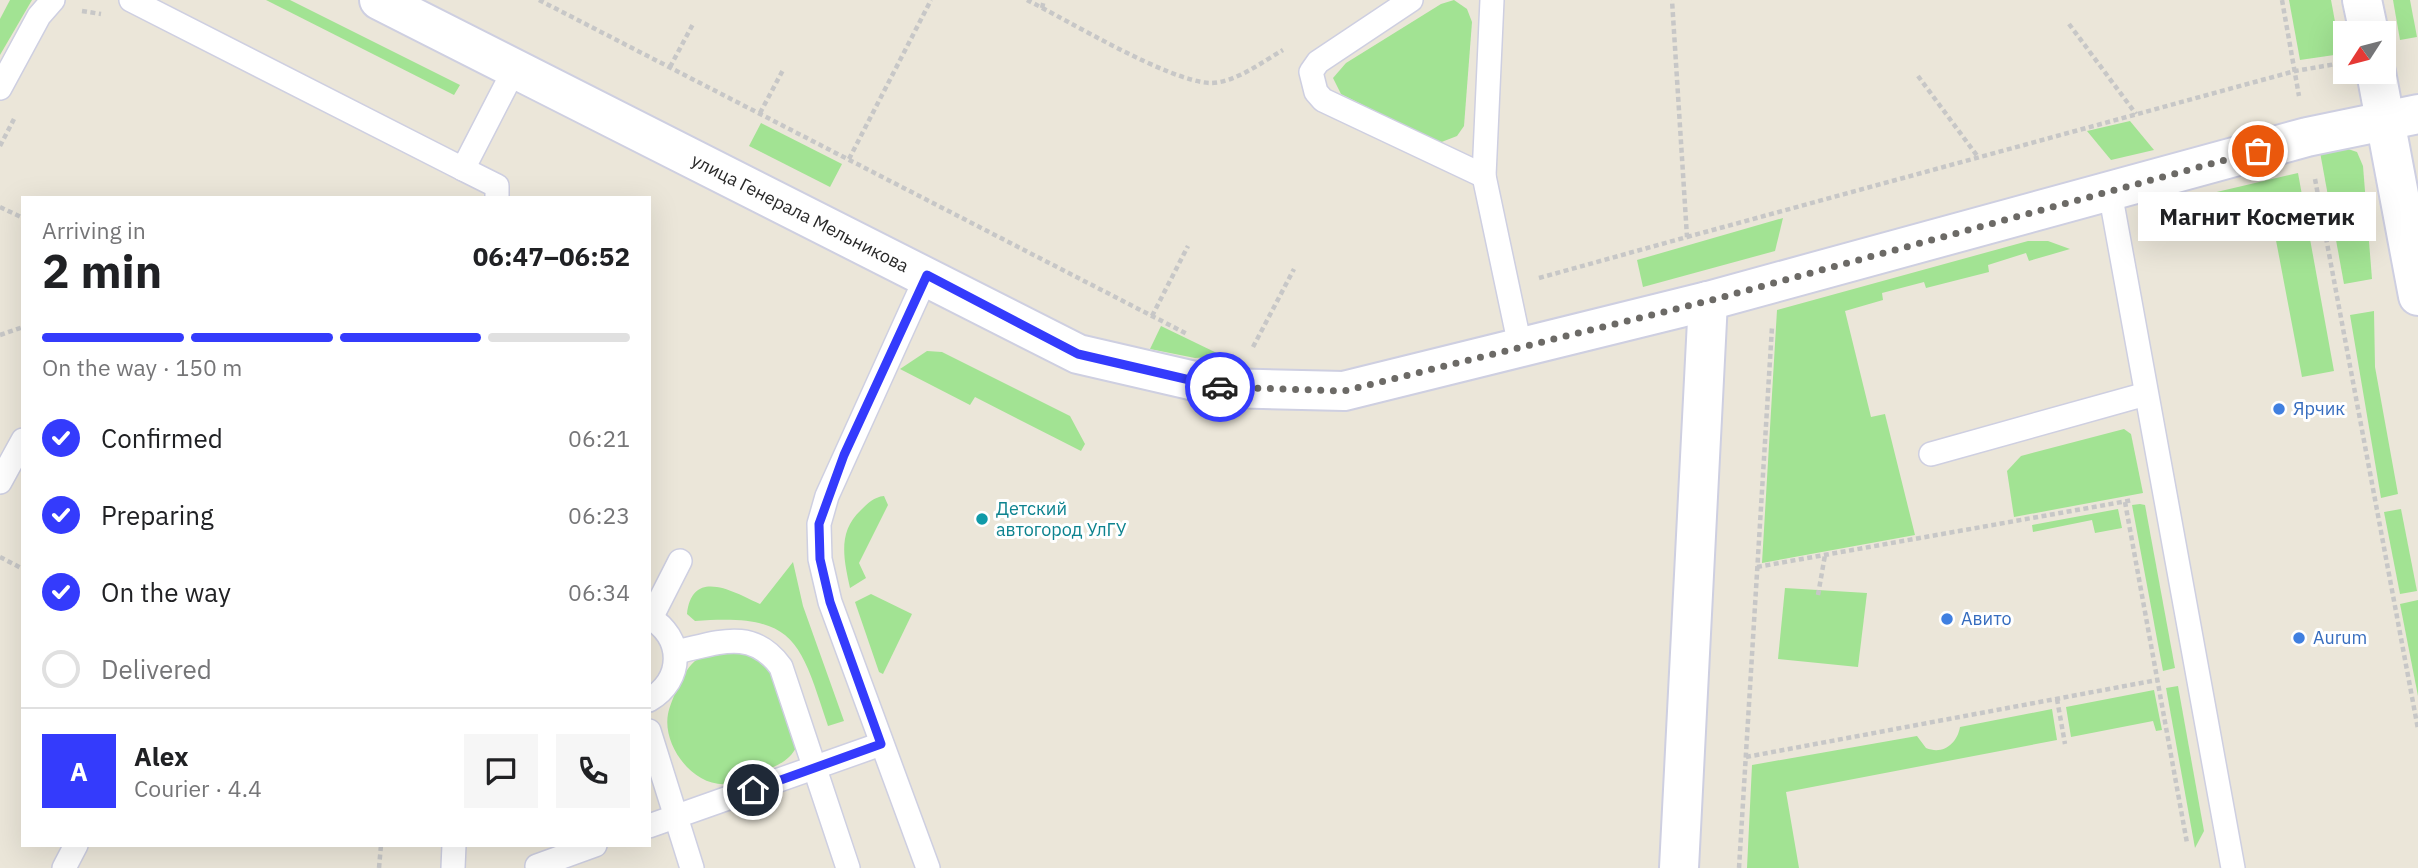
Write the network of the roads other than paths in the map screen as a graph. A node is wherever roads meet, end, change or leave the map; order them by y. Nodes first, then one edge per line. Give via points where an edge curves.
1 (53, 0) edge
2 (131, 0) edge
3 (379, 0) edge
4 (1411, 0) edge
5 (1492, 0) edge
6 (2362, 0) edge
7 (2366, 21) edge
8 (515, 68) junction
9 (2383, 84) edge
10 (0, 89) edge
11 (2402, 117) edge
12 (463, 169) junction
13 (1485, 176) junction
14 (2110, 192) junction
15 (496, 196) edge
16 (927, 275) junction
17 (2418, 296) edge
18 (1708, 301) junction
19 (1520, 346) junction
20 (2146, 394) junction
21 (21, 444) edge
22 (1931, 454) dead end
23 (0, 482) edge
24 (680, 561) dead end
25 (651, 615) edge
26 (651, 618) edge
27 (676, 652) junction
28 (651, 698) edge
29 (651, 737) edge
30 (881, 744) junction
31 (814, 768) junction
32 (676, 817) junction
33 (651, 825) edge
34 (75, 847) edge
35 (454, 847) edge
36 (587, 847) edge
37 (536, 860) edge
38 (64, 868) edge
39 (453, 868) edge
40 (692, 868) edge
41 (848, 868) edge
42 (928, 868) edge
43 (1679, 868) edge
44 (2233, 868) edge

1 - 10 lane via 39,16
2 - 12 lane
3 - 8 street, улица Генерала Мельникова
4 - 13 lane via 1318,62 1311,72 1316,92 1323,100
5 - 13 lane
6 - 7 street
8 - 12 lane
8 - 16 street, улица Генерала Мельникова
9 - 11 street
11 - 14 street, улица Генерала Мельникова via 2307,137
11 - 17 street
12 - 15 lane via 497,186
13 - 19 lane
14 - 18 street, улица Генерала Мельникова
14 - 20 lane
16 - 19 street, улица Генерала Мельникова via 1078,354 1225,388 1344,391
16 - 30 lane via 844,455 819,524 820,559 830,602
18 - 19 street, улица Генерала Мельникова
18 - 43 street
20 - 22 lane
20 - 44 lane
21 - 23 lane
24 - 25 lane
26 - 27 lane via 663,626
27 - 28 lane via 670,682
27 - 31 lane via 735,639 769,650 781,667
29 - 32 lane
30 - 31 lane
30 - 42 lane
31 - 32 lane
31 - 41 lane
32 - 33 lane
32 - 40 lane
34 - 38 lane
35 - 39 lane
36 - 37 lane

